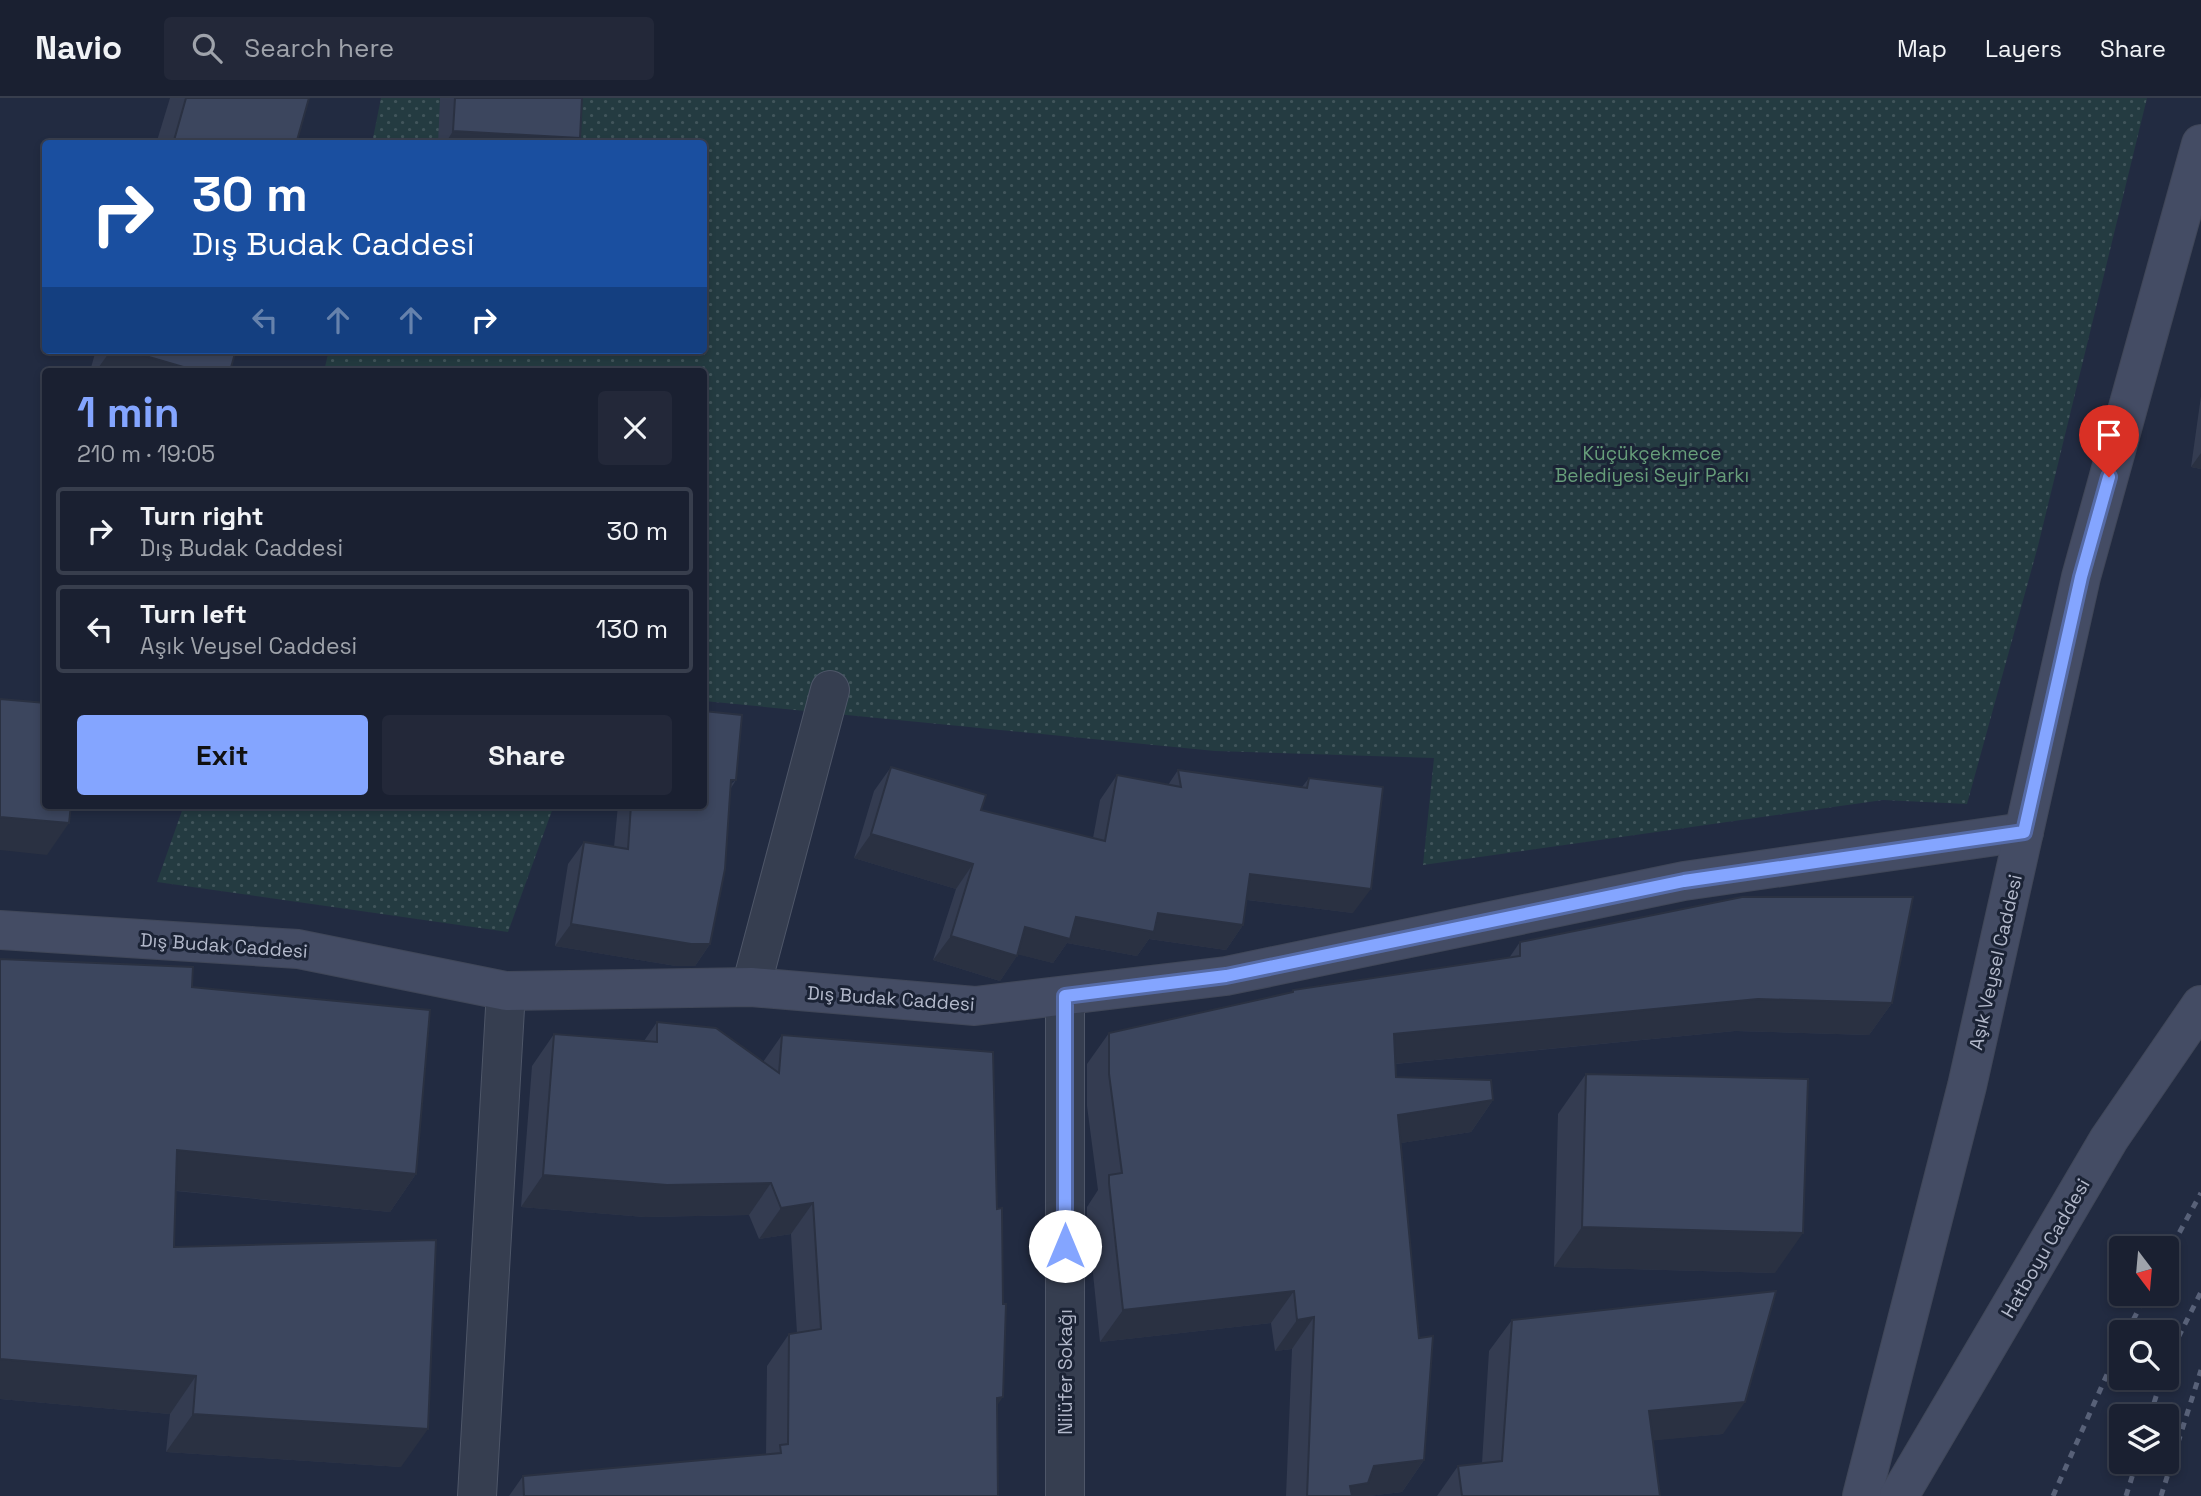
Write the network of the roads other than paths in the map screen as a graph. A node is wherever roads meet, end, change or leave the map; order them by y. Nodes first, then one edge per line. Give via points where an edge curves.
1 (2201, 144) edge
2 (830, 690) dead end
3 (2024, 832) junction
4 (0, 930) edge
5 (751, 987) junction
6 (506, 991) junction
7 (1065, 996) junction
8 (2201, 1006) edge
9 (477, 1496) edge
10 (1065, 1496) edge
11 (1862, 1496) edge
12 (1899, 1496) edge

1 - 3 street, Aşık Veysel Caddesi via 2081,577
2 - 5 street
3 - 7 street, Dış Budak Caddesi via 1684,881 1226,976
3 - 11 street, Aşık Veysel Caddesi via 1967,1086
4 - 6 street, Dış Budak Caddesi via 298,949
5 - 6 street, Dış Budak Caddesi
5 - 7 street, Dış Budak Caddesi via 975,1006
6 - 9 street
7 - 10 street, Nilüfer Sokağı
8 - 12 street, Hatboyu Caddesi via 2109,1139

